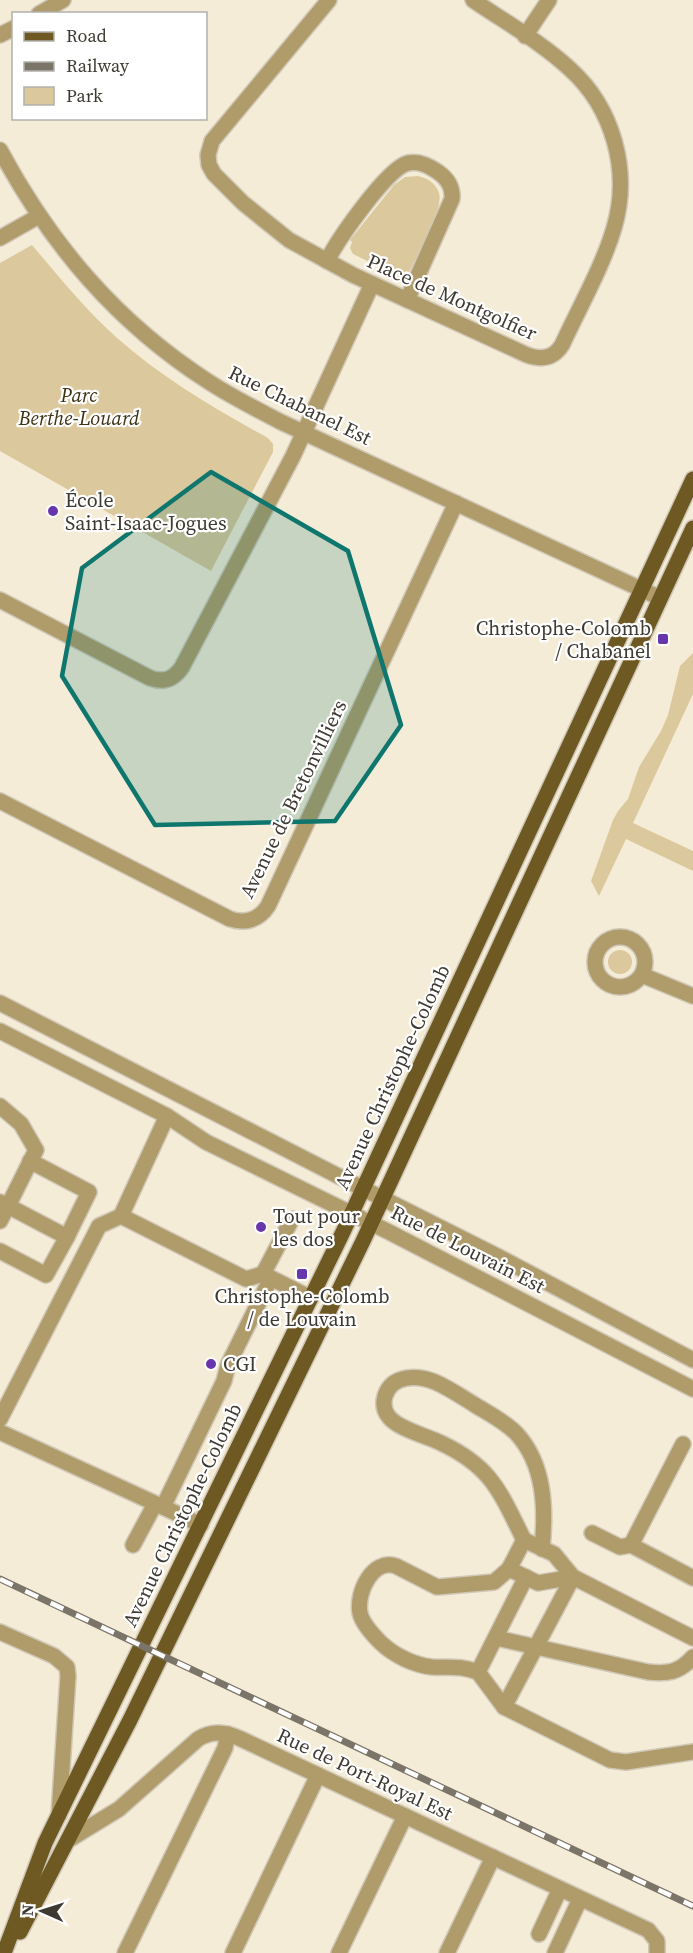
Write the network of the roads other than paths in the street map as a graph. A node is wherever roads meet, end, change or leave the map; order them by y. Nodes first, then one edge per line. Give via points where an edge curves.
1 (63, 0) edge
2 (329, 0) edge
3 (473, 0) edge
4 (549, 0) edge
5 (42, 12) edge
6 (525, 36) junction
7 (0, 150) edge
8 (39, 216) junction
9 (0, 238) edge
10 (327, 261) junction
11 (372, 284) junction
12 (407, 300) junction
13 (303, 432) junction
14 (693, 479) edge
15 (456, 503) junction
16 (693, 528) edge
17 (641, 590) junction
18 (660, 598) junction
19 (0, 600) edge
20 (0, 801) edge
21 (642, 975) dead end
22 (693, 996) edge
23 (0, 1003) edge
24 (0, 1031) edge
25 (0, 1106) edge
26 (167, 1116) junction
27 (30, 1161) junction
28 (363, 1188) junction
29 (383, 1198) junction
30 (4, 1204) edge
31 (351, 1214) junction
32 (121, 1216) junction
33 (291, 1219) dead end
34 (0, 1221) edge
35 (371, 1223) junction
36 (67, 1237) junction
37 (0, 1251) edge
38 (267, 1276) junction
39 (310, 1298) junction
40 (693, 1360) edge
41 (693, 1389) edge
42 (0, 1419) edge
43 (0, 1432) edge
44 (683, 1444) dead end
45 (159, 1506) junction
46 (201, 1525) junction
47 (592, 1533) dead end
48 (524, 1540) junction
49 (133, 1545) dead end
50 (631, 1545) junction
51 (542, 1549) junction
52 (509, 1569) junction
53 (526, 1577) junction
54 (573, 1577) junction
55 (693, 1578) edge
56 (0, 1632) edge
57 (495, 1638) junction
58 (693, 1638) edge
59 (536, 1647) junction
60 (693, 1657) edge
61 (478, 1672) junction
62 (504, 1707) junction
63 (228, 1734) junction
64 (693, 1752) edge
65 (318, 1775) junction
66 (59, 1815) junction
67 (405, 1816) junction
68 (70, 1839) junction
69 (493, 1857) junction
70 (560, 1889) junction
71 (580, 1899) junction
72 (539, 1934) dead end
73 (657, 1947) edge
74 (4, 1953) edge
75 (9, 1953) edge
76 (125, 1953) edge
77 (233, 1953) edge
78 (339, 1953) edge
79 (447, 1953) edge
80 (555, 1953) edge

1 - 5 street
2 - 10 street, Place de Montgolfier via 212,141 208,155 214,174 243,203 289,240
3 - 6 street, Place de Montgolfier
4 - 6 street
6 - 12 street, Place de Montgolfier via 580,79 595,98 611,131 619,161 620,191 614,227 604,254 562,345 544,358 536,358
7 - 8 street, Rue Chabanel Est
8 - 9 street
8 - 13 street, Rue Chabanel Est via 93,286 159,346 220,390
10 - 11 street, Place de Montgolfier
10 - 12 street via 342,235 395,170 407,163 426,165 448,181 452,199
11 - 12 street, Place de Montgolfier
11 - 13 street
13 - 15 street, Rue Chabanel Est
13 - 19 street via 183,667 172,677 150,678
14 - 17 main road, Avenue Christophe-Colomb
15 - 17 street, Rue Chabanel Est
15 - 20 street, Avenue de Bretonvilliers via 268,906 259,916 244,922 230,919
16 - 18 main road
17 - 18 street, Rue Chabanel Est
17 - 28 main road, Avenue Christophe-Colomb
18 - 29 main road
21 - 22 street
23 - 28 street, Rue de Louvain Est
24 - 26 street, Rue de Louvain Est
25 - 27 street via 21,1124 36,1150
26 - 31 street, Rue de Louvain Est via 206,1142
26 - 32 street
27 - 30 street
27 - 36 street via 89,1192
28 - 29 street, Rue de Louvain Est
28 - 31 main road, Avenue Christophe-Colomb
29 - 35 main road
29 - 40 street, Rue de Louvain Est
30 - 34 street
30 - 36 street
31 - 35 street, Rue de Louvain Est
31 - 39 main road, Avenue Christophe-Colomb
32 - 38 street via 246,1279
32 - 42 street via 99,1226
33 - 38 street
35 - 41 street, Rue de Louvain Est
35 - 68 main road
36 - 37 street via 46,1275
38 - 39 street
38 - 45 street via 224,1381
39 - 46 main road, Avenue Christophe-Colomb
43 - 45 street
44 - 50 street
45 - 46 street
45 - 49 street
46 - 66 main road, Avenue Christophe-Colomb
47 - 50 street via 620,1547
48 - 51 street
48 - 51 street via 499,1490 483,1468 389,1418 384,1401 391,1385 410,1378 431,1381 515,1432 540,1481 544,1506
48 - 52 street
50 - 55 street
51 - 54 street via 554,1554
52 - 53 street
52 - 61 street via 494,1582 437,1587 389,1563 383,1564 369,1577 360,1601 365,1624 382,1644 402,1658
53 - 54 street via 538,1583
53 - 57 street
54 - 58 street
54 - 59 street
56 - 66 street via 54,1656 67,1666
57 - 59 street
57 - 61 street
59 - 60 street via 663,1674 685,1667
59 - 62 street
61 - 62 street
62 - 64 street via 610,1760 626,1762
63 - 65 street, Rue de Port-Royal Est
63 - 68 street via 210,1733 198,1739 119,1809
63 - 76 street via 225,1748
65 - 67 street, Rue de Port-Royal Est
65 - 77 street
66 - 74 main road, Avenue Christophe-Colomb
67 - 69 street, Rue de Port-Royal Est
67 - 78 street
68 - 75 main road
69 - 70 street, Rue de Port-Royal Est
69 - 79 street
70 - 71 street, Rue de Port-Royal Est
70 - 72 street
71 - 73 street, Rue de Port-Royal Est via 648,1930
71 - 80 street

